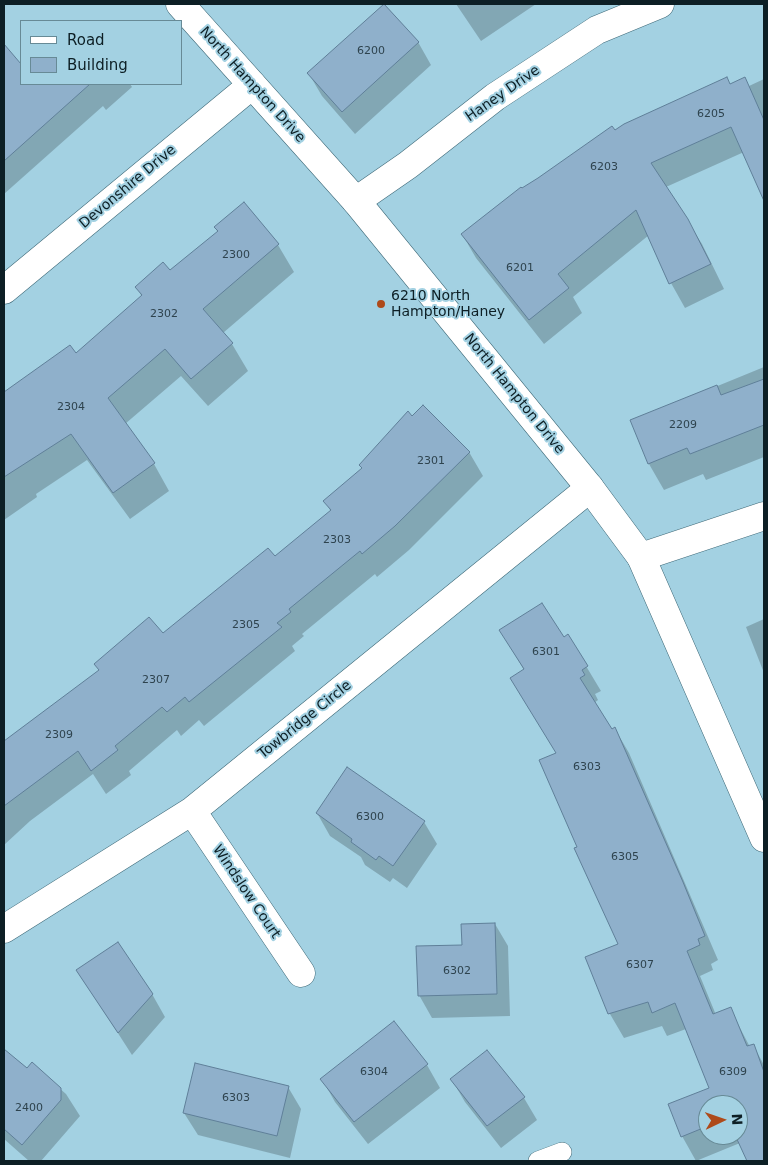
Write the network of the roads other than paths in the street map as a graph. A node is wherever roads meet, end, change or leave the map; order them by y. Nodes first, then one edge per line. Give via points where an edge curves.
1 (180, 4) edge
2 (660, 4) edge
3 (252, 85) junction
4 (356, 201) junction
5 (4, 290) edge
6 (590, 488) junction
7 (764, 516) edge
8 (641, 557) junction
9 (192, 811) junction
10 (764, 838) edge
11 (4, 929) edge
12 (301, 973) dead end
13 (562, 1152) dead end
14 (538, 1161) edge

1 - 3 street, North Hampton Drive
2 - 4 street, Haney Drive via 597,30 496,97
3 - 4 street, North Hampton Drive
3 - 5 street, Devonshire Drive
4 - 6 street, North Hampton Drive
6 - 8 street, North Hampton Drive
6 - 9 street, Towbridge Circle
7 - 8 street
8 - 10 street, North Hampton Drive
9 - 11 street, Towbridge Circle
9 - 12 street, Windslow Court
13 - 14 lane

